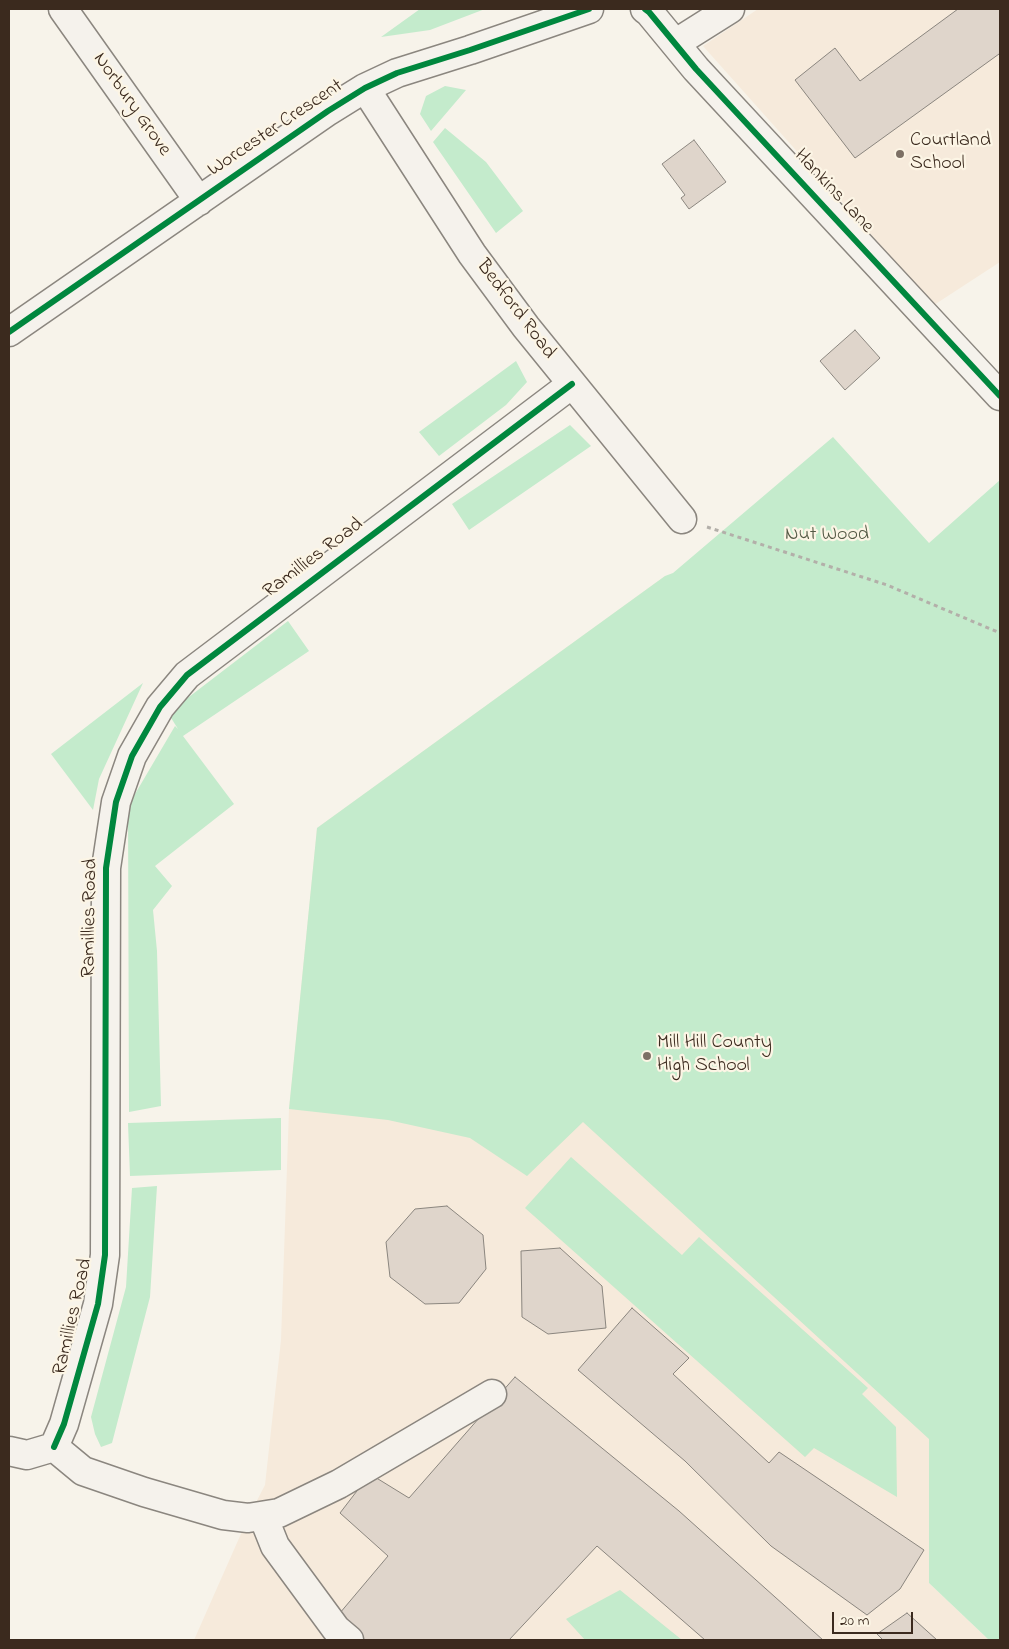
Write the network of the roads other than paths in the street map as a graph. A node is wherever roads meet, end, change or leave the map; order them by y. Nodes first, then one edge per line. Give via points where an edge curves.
1 (63, 9) edge
2 (589, 9) edge
3 (645, 9) edge
4 (730, 9) edge
5 (676, 43) junction
6 (365, 88) junction
7 (199, 201) junction
8 (9, 332) edge
9 (572, 384) junction
10 (1000, 396) edge
11 (682, 519) road end
12 (492, 1394) dead end
13 (54, 1447) junction
14 (9, 1452) edge
15 (263, 1516) junction
16 (349, 1640) edge

1 - 7 street, Norbury Grove
2 - 6 street, Worcester Crescent via 397,73
3 - 5 street, Hankins Lane
4 - 5 street
5 - 10 street, Hankins Lane via 696,69
6 - 7 street, Worcester Crescent
6 - 9 street, Bedford Road via 472,254
7 - 8 street, Worcester Crescent
9 - 11 street, Bedford Road
9 - 13 street, Ramillies Road via 187,675 160,707 132,756 116,802 106,868 105,1256 98,1304 64,1424
12 - 15 street via 339,1484 279,1513
13 - 14 street via 27,1455
13 - 15 street via 83,1470 144,1492 223,1514 248,1518
15 - 16 street via 275,1546 336,1629

